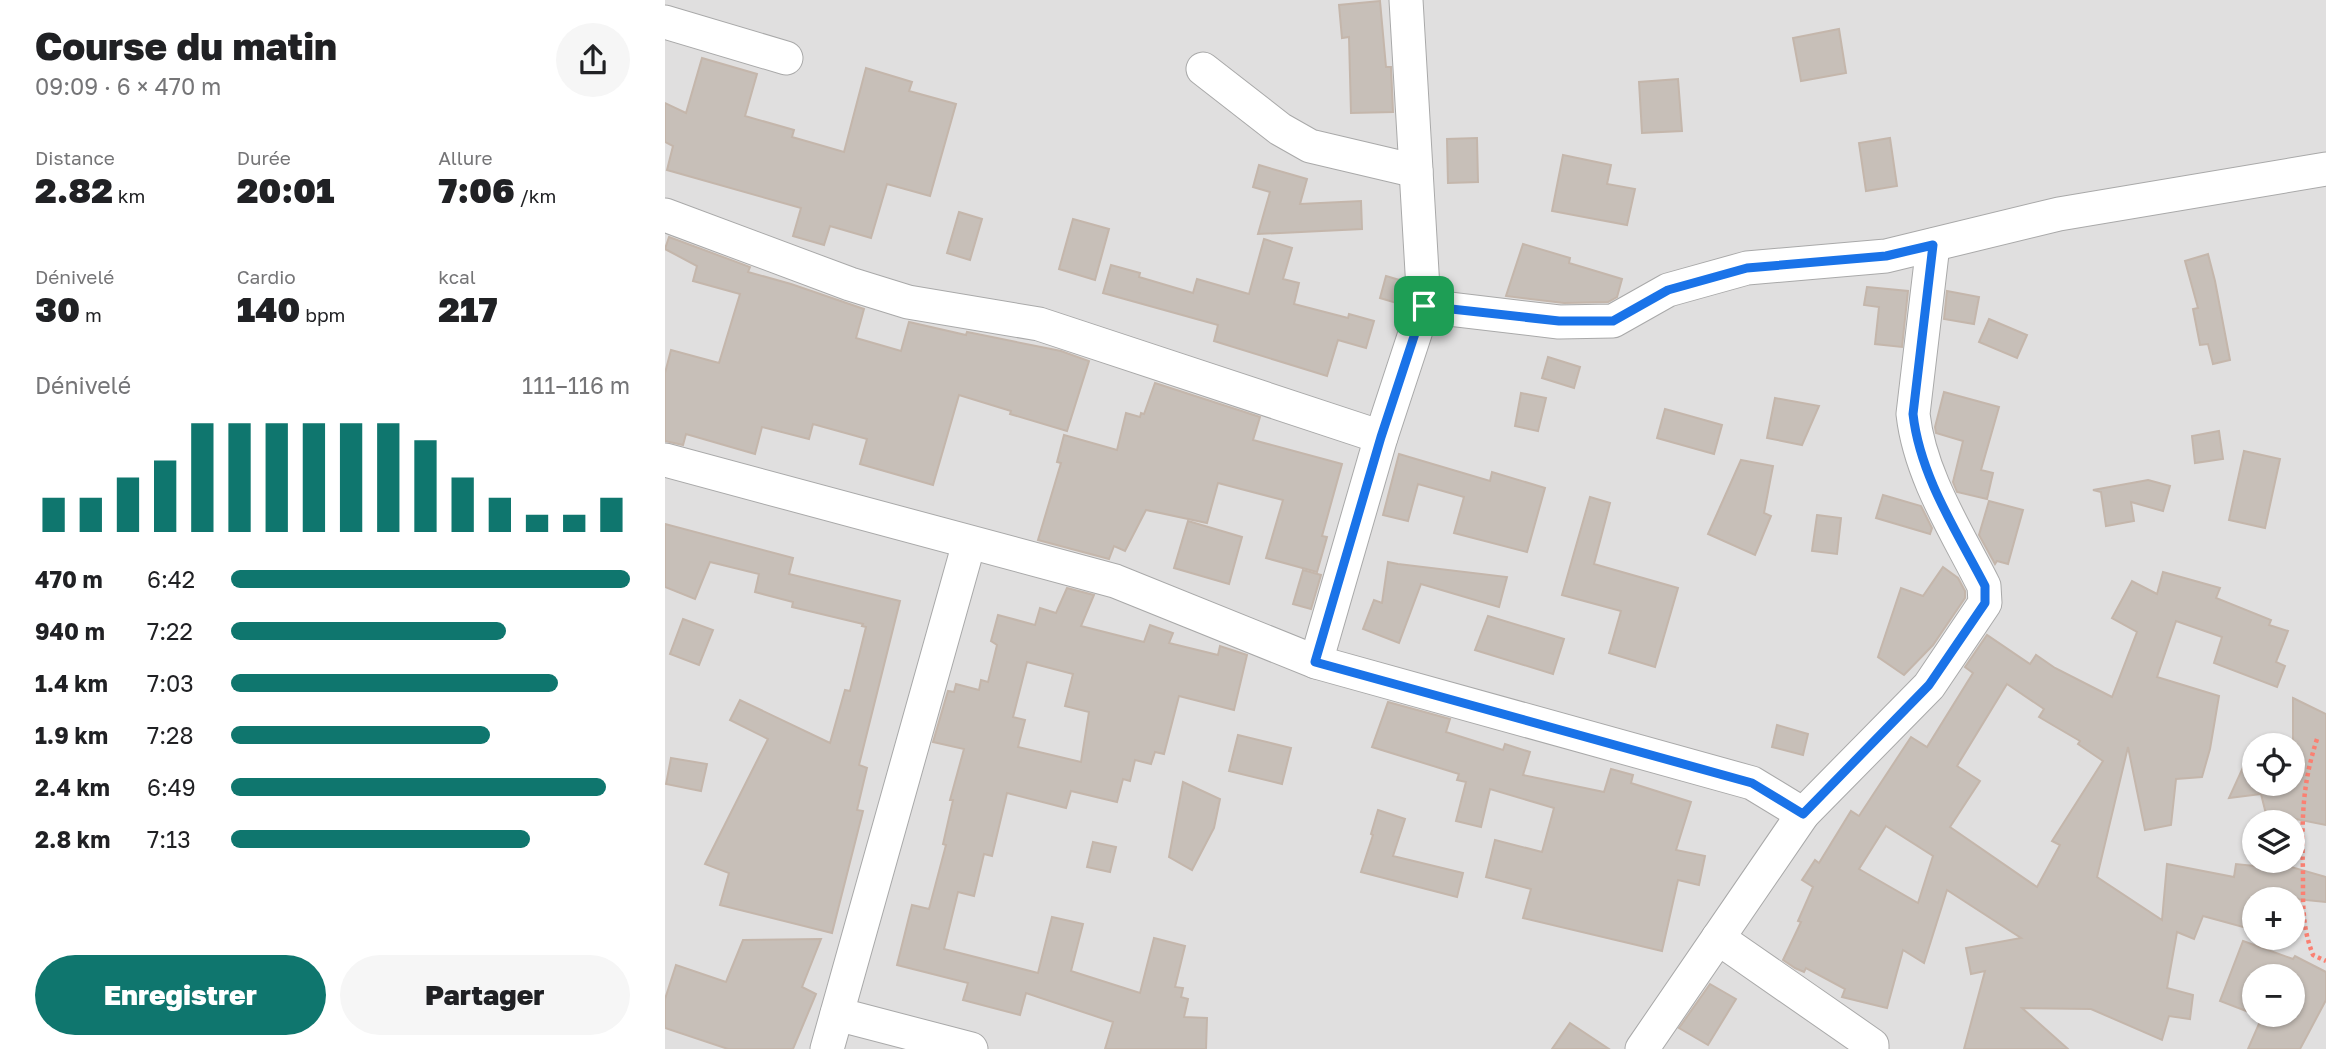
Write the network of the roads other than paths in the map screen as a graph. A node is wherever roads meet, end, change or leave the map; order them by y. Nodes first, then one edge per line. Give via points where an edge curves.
1 (1406, 0) edge
2 (665, 22) edge
3 (786, 58) dead end
4 (1203, 69) dead end
5 (2326, 169) edge
6 (1416, 171) junction
7 (665, 215) edge
8 (1933, 245) junction
9 (1424, 306) junction
10 (1381, 437) junction
11 (665, 460) edge
12 (968, 542) junction
13 (1315, 662) junction
14 (1803, 814) junction
15 (1718, 937) junction
16 (837, 1014) junction
17 (827, 1049) edge
18 (971, 1049) edge
19 (1642, 1049) edge
20 (1872, 1049) edge

1 - 6 street
2 - 3 street
4 - 6 street via 1280,129 1310,146
5 - 8 street via 2059,214
6 - 9 street
7 - 10 street via 908,302 1039,324
8 - 9 street via 1886,256 1747,268 1668,290 1613,321 1559,321
8 - 14 street via 1913,414 1915,435 1934,487 1985,586 1985,603 1929,685
9 - 10 street
10 - 13 street
11 - 12 street
12 - 13 street via 1115,581
12 - 16 street
13 - 14 street via 1752,783
14 - 15 street
15 - 19 street
15 - 20 street
16 - 17 street
16 - 18 street

